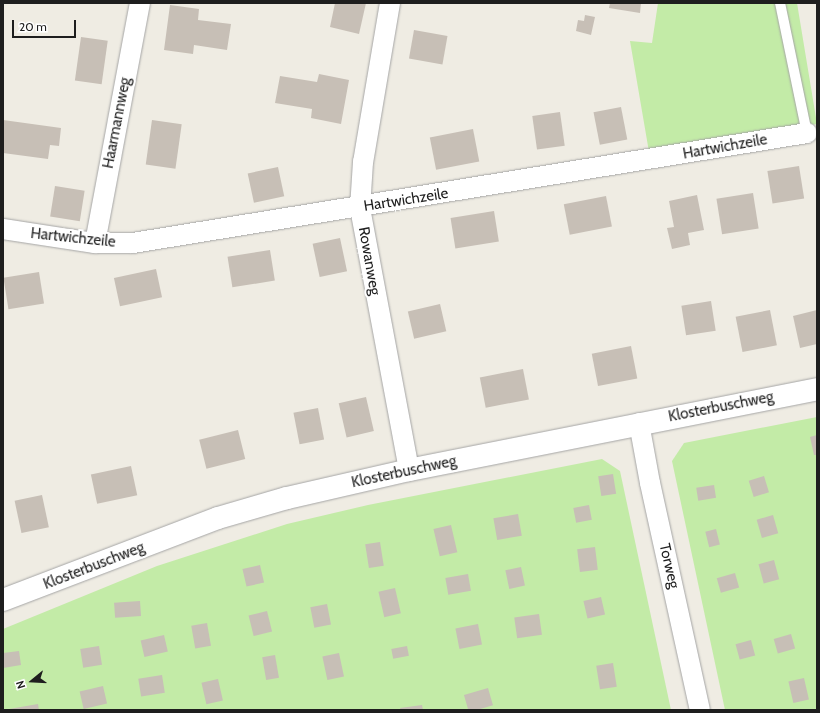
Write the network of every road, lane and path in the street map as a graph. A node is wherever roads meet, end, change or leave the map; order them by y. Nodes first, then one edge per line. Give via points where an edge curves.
1 (140, 3) edge
2 (390, 3) edge
3 (780, 3) edge
4 (807, 133) joint
5 (360, 208) junction
6 (3, 230) edge
7 (95, 243) junction
8 (817, 389) edge
9 (639, 423) junction
10 (409, 470) junction
11 (3, 600) edge
12 (700, 710) edge

1 - 7 street, Haarmannweg
2 - 5 street, Rowanweg via 364,162
3 - 4 lane
4 - 5 street, Hartwichzeile
5 - 7 street, Hartwichzeile via 132,243
5 - 10 street, Rowanweg
6 - 7 street, Hartwichzeile
8 - 9 street, Klosterbuschweg
9 - 10 street, Klosterbuschweg
9 - 12 street, Torweg
10 - 11 street, Klosterbuschweg via 287,498 218,518

